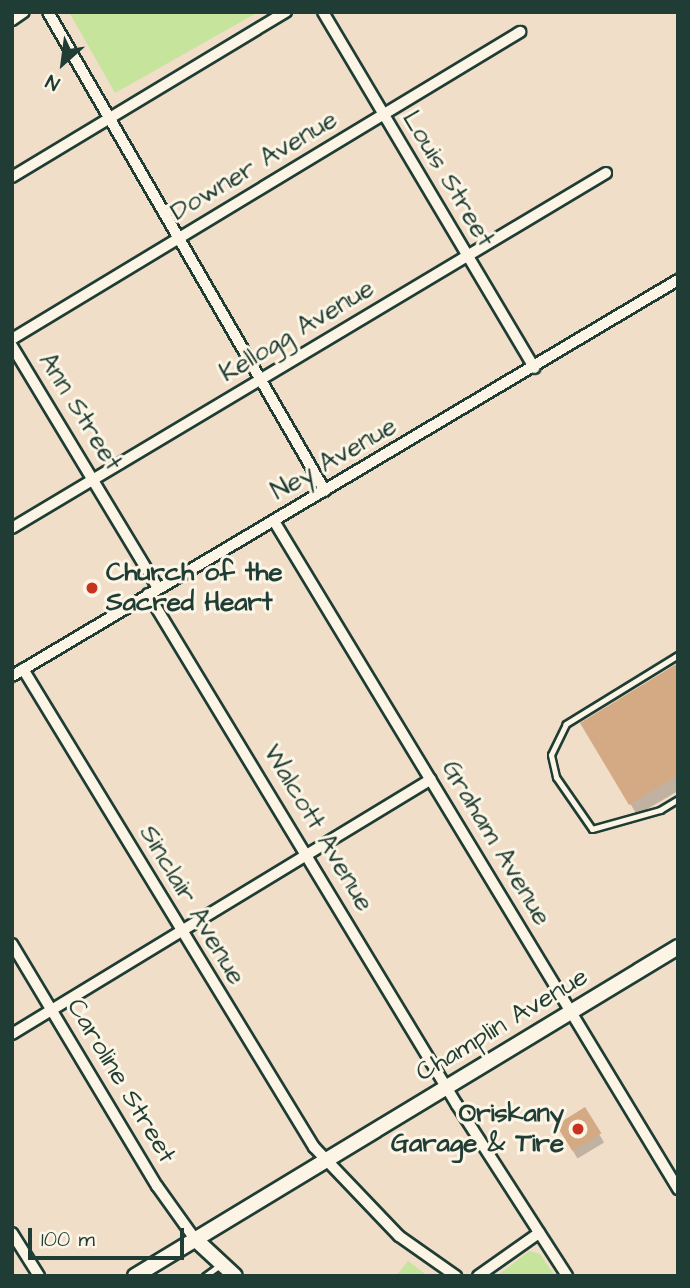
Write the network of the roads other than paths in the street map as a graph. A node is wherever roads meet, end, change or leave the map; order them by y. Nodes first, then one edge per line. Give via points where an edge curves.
1 (24, 12) edge
2 (48, 12) edge
3 (286, 12) edge
4 (323, 12) edge
5 (12, 20) edge
6 (520, 33) dead end
7 (383, 115) junction
8 (111, 118) junction
9 (606, 173) dead end
10 (12, 177) edge
11 (181, 236) junction
12 (467, 255) junction
13 (678, 280) edge
14 (12, 339) edge
15 (12, 346) edge
16 (534, 368) junction
17 (263, 378) junction
18 (96, 479) junction
19 (325, 491) junction
20 (109, 503) joint
21 (274, 521) junction
22 (12, 528) edge
23 (153, 591) junction
24 (678, 655) edge
25 (23, 669) junction
26 (12, 676) edge
27 (431, 779) junction
28 (678, 799) edge
29 (307, 855) junction
30 (182, 930) junction
31 (12, 944) edge
32 (678, 947) edge
33 (51, 1010) junction
34 (572, 1012) junction
35 (12, 1034) edge
36 (446, 1087) junction
37 (325, 1161) junction
38 (678, 1189) edge
39 (12, 1233) edge
40 (539, 1233) junction
41 (195, 1239) junction
42 (222, 1264) junction
43 (156, 1271) edge
44 (39, 1276) edge
45 (135, 1276) edge
46 (205, 1276) edge
47 (235, 1276) edge
48 (456, 1276) edge
49 (478, 1276) edge
50 (567, 1276) edge

1 - 5 street
2 - 8 street
3 - 8 street
4 - 7 street, Louis Street
6 - 7 street, Downer Avenue
7 - 11 street, Downer Avenue
7 - 12 street, Louis Street
8 - 10 street
8 - 11 street
9 - 12 street, Kellogg Avenue
11 - 14 street, Downer Avenue
11 - 17 street
12 - 16 street, Louis Street
12 - 17 street, Kellogg Avenue
13 - 16 street, Ney Avenue
15 - 18 street, Ann Street
16 - 19 street, Ney Avenue
17 - 18 street, Kellogg Avenue
17 - 19 street
18 - 20 street, Ann Street
18 - 22 street, Kellogg Avenue
19 - 21 street, Ney Avenue
20 - 23 street, Walcott Avenue
21 - 23 street, Ney Avenue
21 - 27 street, Graham Avenue
23 - 25 street, Ney Avenue
23 - 29 street, Walcott Avenue
24 - 28 lane via 566,724 551,755 556,777 592,829 660,810
25 - 26 street, Ney Avenue
25 - 30 street, Sinclair Avenue
27 - 29 street
27 - 34 street, Graham Avenue
29 - 30 street
29 - 36 street, Walcott Avenue
30 - 33 street
30 - 37 street, Sinclair Avenue via 293,1118
31 - 33 street, Caroline Street
32 - 34 street, Champlin Avenue
33 - 35 street
33 - 41 street, Caroline Street via 157,1186
34 - 36 street, Champlin Avenue
34 - 38 street, Graham Avenue
36 - 37 street, Champlin Avenue
36 - 40 street, Walcott Avenue
37 - 41 street, Champlin Avenue
37 - 48 street, Sinclair Avenue via 398,1236
39 - 44 street
40 - 49 street
40 - 50 street, Walcott Avenue
41 - 42 street
41 - 43 street, Champlin Avenue
42 - 46 lane
42 - 47 street
43 - 45 street, Champlin Avenue

